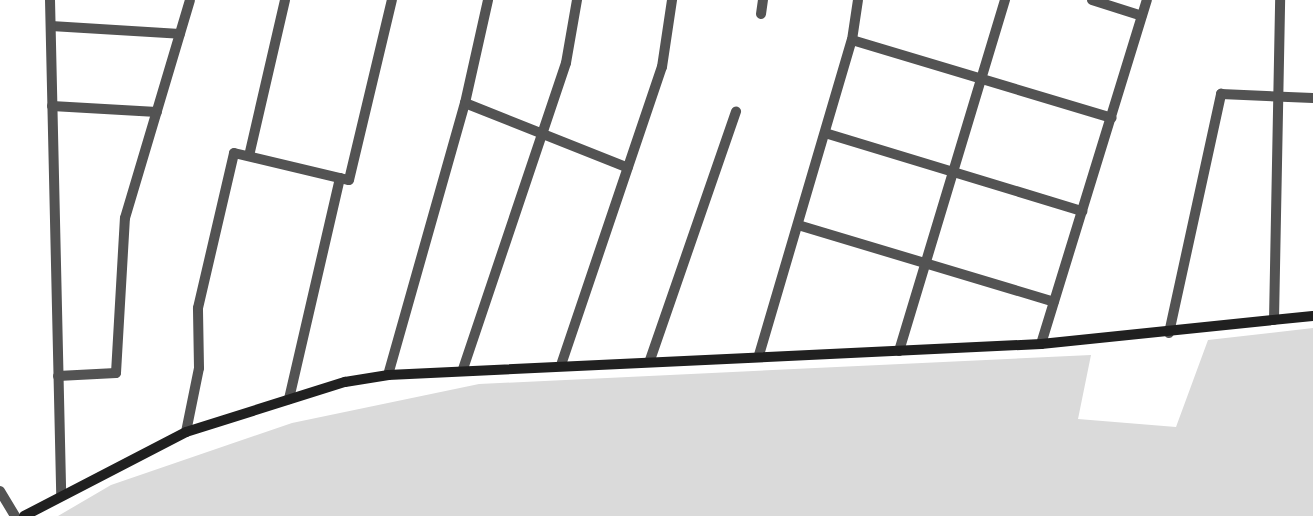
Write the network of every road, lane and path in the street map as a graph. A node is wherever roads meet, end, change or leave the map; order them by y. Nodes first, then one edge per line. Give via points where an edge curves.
1 (50, 0) edge
2 (190, 0) edge
3 (285, 0) edge
4 (392, 0) edge
5 (488, 0) edge
6 (577, 0) edge
7 (672, 0) edge
8 (763, 0) edge
9 (858, 0) edge
10 (1005, 0) edge
11 (1092, 0) edge
12 (1147, 0) edge
13 (1280, 0) edge
14 (761, 14) dead end
15 (1142, 16) junction
16 (51, 26) junction
17 (180, 34) junction
18 (852, 40) junction
19 (981, 80) junction
20 (1278, 96) junction
21 (1313, 98) edge
22 (465, 103) junction
23 (52, 106) junction
24 (736, 111) dead end
25 (157, 112) junction
26 (1112, 118) junction
27 (825, 133) junction
28 (542, 134) junction
29 (249, 156) junction
30 (628, 168) junction
31 (953, 172) junction
32 (340, 178) junction
33 (1082, 211) junction
34 (798, 224) junction
35 (926, 263) junction
36 (1054, 302) junction
37 (1313, 316) edge
38 (1274, 320) junction
39 (1169, 333) junction
40 (1041, 344) junction
41 (899, 351) junction
42 (759, 355) junction
43 (650, 360) junction
44 (561, 365) junction
45 (463, 369) junction
46 (388, 374) junction
47 (58, 376) junction
48 (289, 399) junction
49 (186, 432) junction
50 (0, 491) edge
51 (61, 495) junction
52 (15, 516) edge
53 (24, 516) edge

1 - 16 street
2 - 17 street
3 - 29 street
4 - 32 street via 349,180
5 - 22 street
6 - 28 street via 566,63
7 - 30 street via 662,67
8 - 14 street
9 - 18 street
10 - 19 street
11 - 15 street
12 - 15 street
13 - 20 street
15 - 26 street
16 - 17 street
16 - 23 street
17 - 25 street
18 - 19 street
18 - 27 street
19 - 26 street
19 - 31 street
20 - 21 street
20 - 38 street
20 - 39 street via 1221,94
22 - 28 street
22 - 46 street
23 - 25 street
23 - 47 street
24 - 43 street
25 - 47 street via 126,218 116,374
26 - 33 street
27 - 31 street
27 - 34 street
28 - 30 street
28 - 45 street
29 - 32 street
29 - 49 street via 234,153 198,308 199,368
30 - 44 street
31 - 33 street
31 - 35 street
32 - 48 street
33 - 36 street
34 - 35 street
34 - 42 street
35 - 36 street
35 - 41 street
36 - 40 street
37 - 38 street
38 - 39 street
39 - 40 street
40 - 41 street
41 - 42 street
42 - 43 street
43 - 44 street
44 - 45 street
45 - 46 street
46 - 48 street via 345,382
47 - 51 street
48 - 49 street
49 - 51 street
50 - 52 street
51 - 53 street

